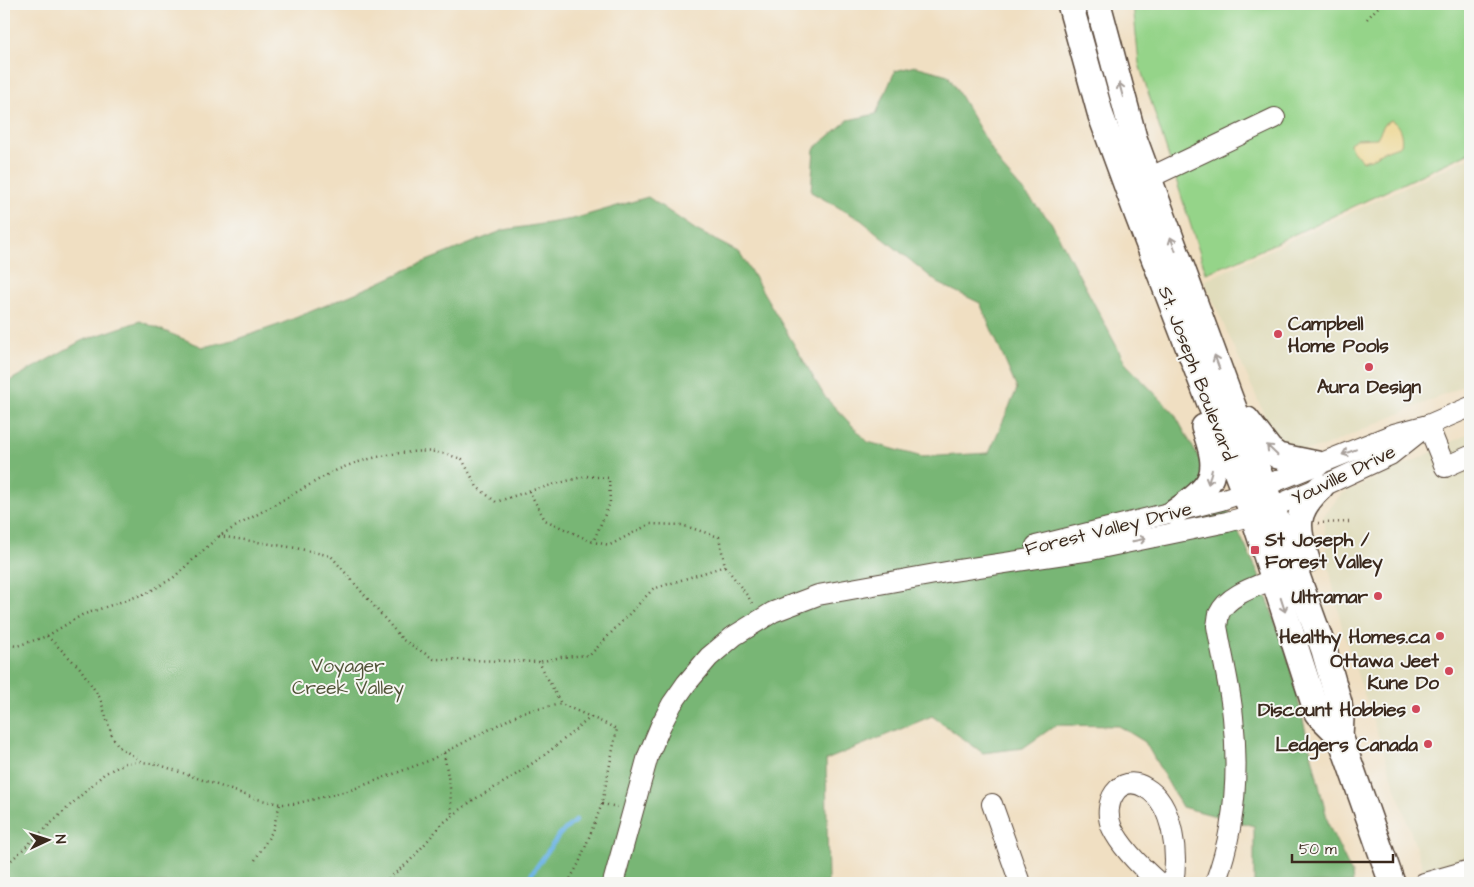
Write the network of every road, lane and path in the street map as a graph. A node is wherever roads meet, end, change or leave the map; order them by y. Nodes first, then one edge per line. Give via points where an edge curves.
1 (1070, 4) edge
2 (1098, 4) edge
3 (1381, 4) edge
4 (1367, 19) dead end
5 (1102, 116) junction
6 (1275, 118) dead end
7 (1149, 178) junction
8 (1230, 398) junction
9 (1470, 407) edge
10 (1428, 425) junction
11 (1470, 456) edge
12 (1319, 475) junction
13 (529, 491) junction
14 (1259, 500) junction
15 (1175, 512) junction
16 (1312, 521) dead end
17 (1349, 522) dead end
18 (219, 536) junction
19 (593, 542) junction
20 (725, 566) junction
21 (952, 571) junction
22 (1274, 579) junction
23 (759, 620) junction
24 (47, 636) junction
25 (4, 644) edge
26 (1324, 650) junction
27 (539, 662) junction
28 (561, 704) junction
29 (591, 717) junction
30 (1340, 736) junction
31 (444, 753) junction
32 (141, 762) junction
33 (280, 804) junction
34 (992, 804) dead end
35 (452, 816) junction
36 (256, 860) dead end
37 (4, 867) edge
38 (1470, 870) edge
39 (379, 883) edge
40 (568, 883) edge
41 (613, 883) edge
42 (1020, 883) edge
43 (1159, 883) edge
44 (1174, 883) edge
45 (1215, 883) edge
46 (1392, 883) edge
47 (1424, 883) edge

1 - 5 main road, St. Joseph Boulevard
7 -> 2 main road, St. Joseph Boulevard via 1134,138
3 - 4 path
5 - 14 main road, St. Joseph Boulevard via 1137,214
5 -> 15 main road via 1102,150 1212,452 1212,479 1208,486
6 - 7 street
8 -> 7 main road, St. Joseph Boulevard
12 -> 8 main road via 1270,450
8 - 14 main road, St. Joseph Boulevard
9 - 10 street, Youville Drive
10 - 11 street via 1445,467
10 - 12 street, Youville Drive via 1390,455
12 - 14 street, Youville Drive
12 - 26 main road via 1300,516 1299,533 1326,623
13 - 18 path via 496,502 477,487 462,459 437,452 397,452 342,467
13 - 19 path via 545,520
13 - 19 path via 586,476 609,478 610,503
14 - 15 street, Forest Valley Drive
21 -> 14 street, Forest Valley Drive via 1091,550 1227,522
14 - 22 main road, St. Joseph Boulevard
14 - 26 main road, St. Joseph Boulevard
15 - 21 street, Forest Valley Drive via 1012,552
16 - 17 path
18 - 24 path via 173,578 147,593 82,615
18 - 27 path via 331,556 403,640 434,659
19 - 20 path via 610,545 650,524 682,525 719,537
20 - 23 path via 750,598
20 - 27 path via 653,589 590,655
21 - 23 street, Forest Valley Drive via 818,595
22 -> 30 main road, St. Joseph Boulevard via 1317,713
22 - 45 street via 1237,596 1219,615 1236,762 1235,797 1225,853
23 - 41 street, Forest Valley Drive via 709,657 668,711 648,756
24 - 25 path via 17,646
24 - 32 path via 80,668 100,698 112,736 119,747
26 - 30 main road, St. Joseph Boulevard via 1339,703
27 - 28 path
28 - 29 path
28 - 31 path via 524,712
29 - 35 path via 546,754
29 - 40 path via 618,729 602,804
30 - 46 main road, St. Joseph Boulevard
31 - 33 path via 351,790 294,804
31 - 35 path
32 - 33 path via 157,764
32 - 37 path via 126,763 104,774
33 - 36 path via 272,832
34 - 42 street
35 - 39 path via 409,862
38 - 47 street
43 - 44 street via 1142,868 1120,840 1108,818 1110,797 1126,785 1146,787 1168,814 1174,848

